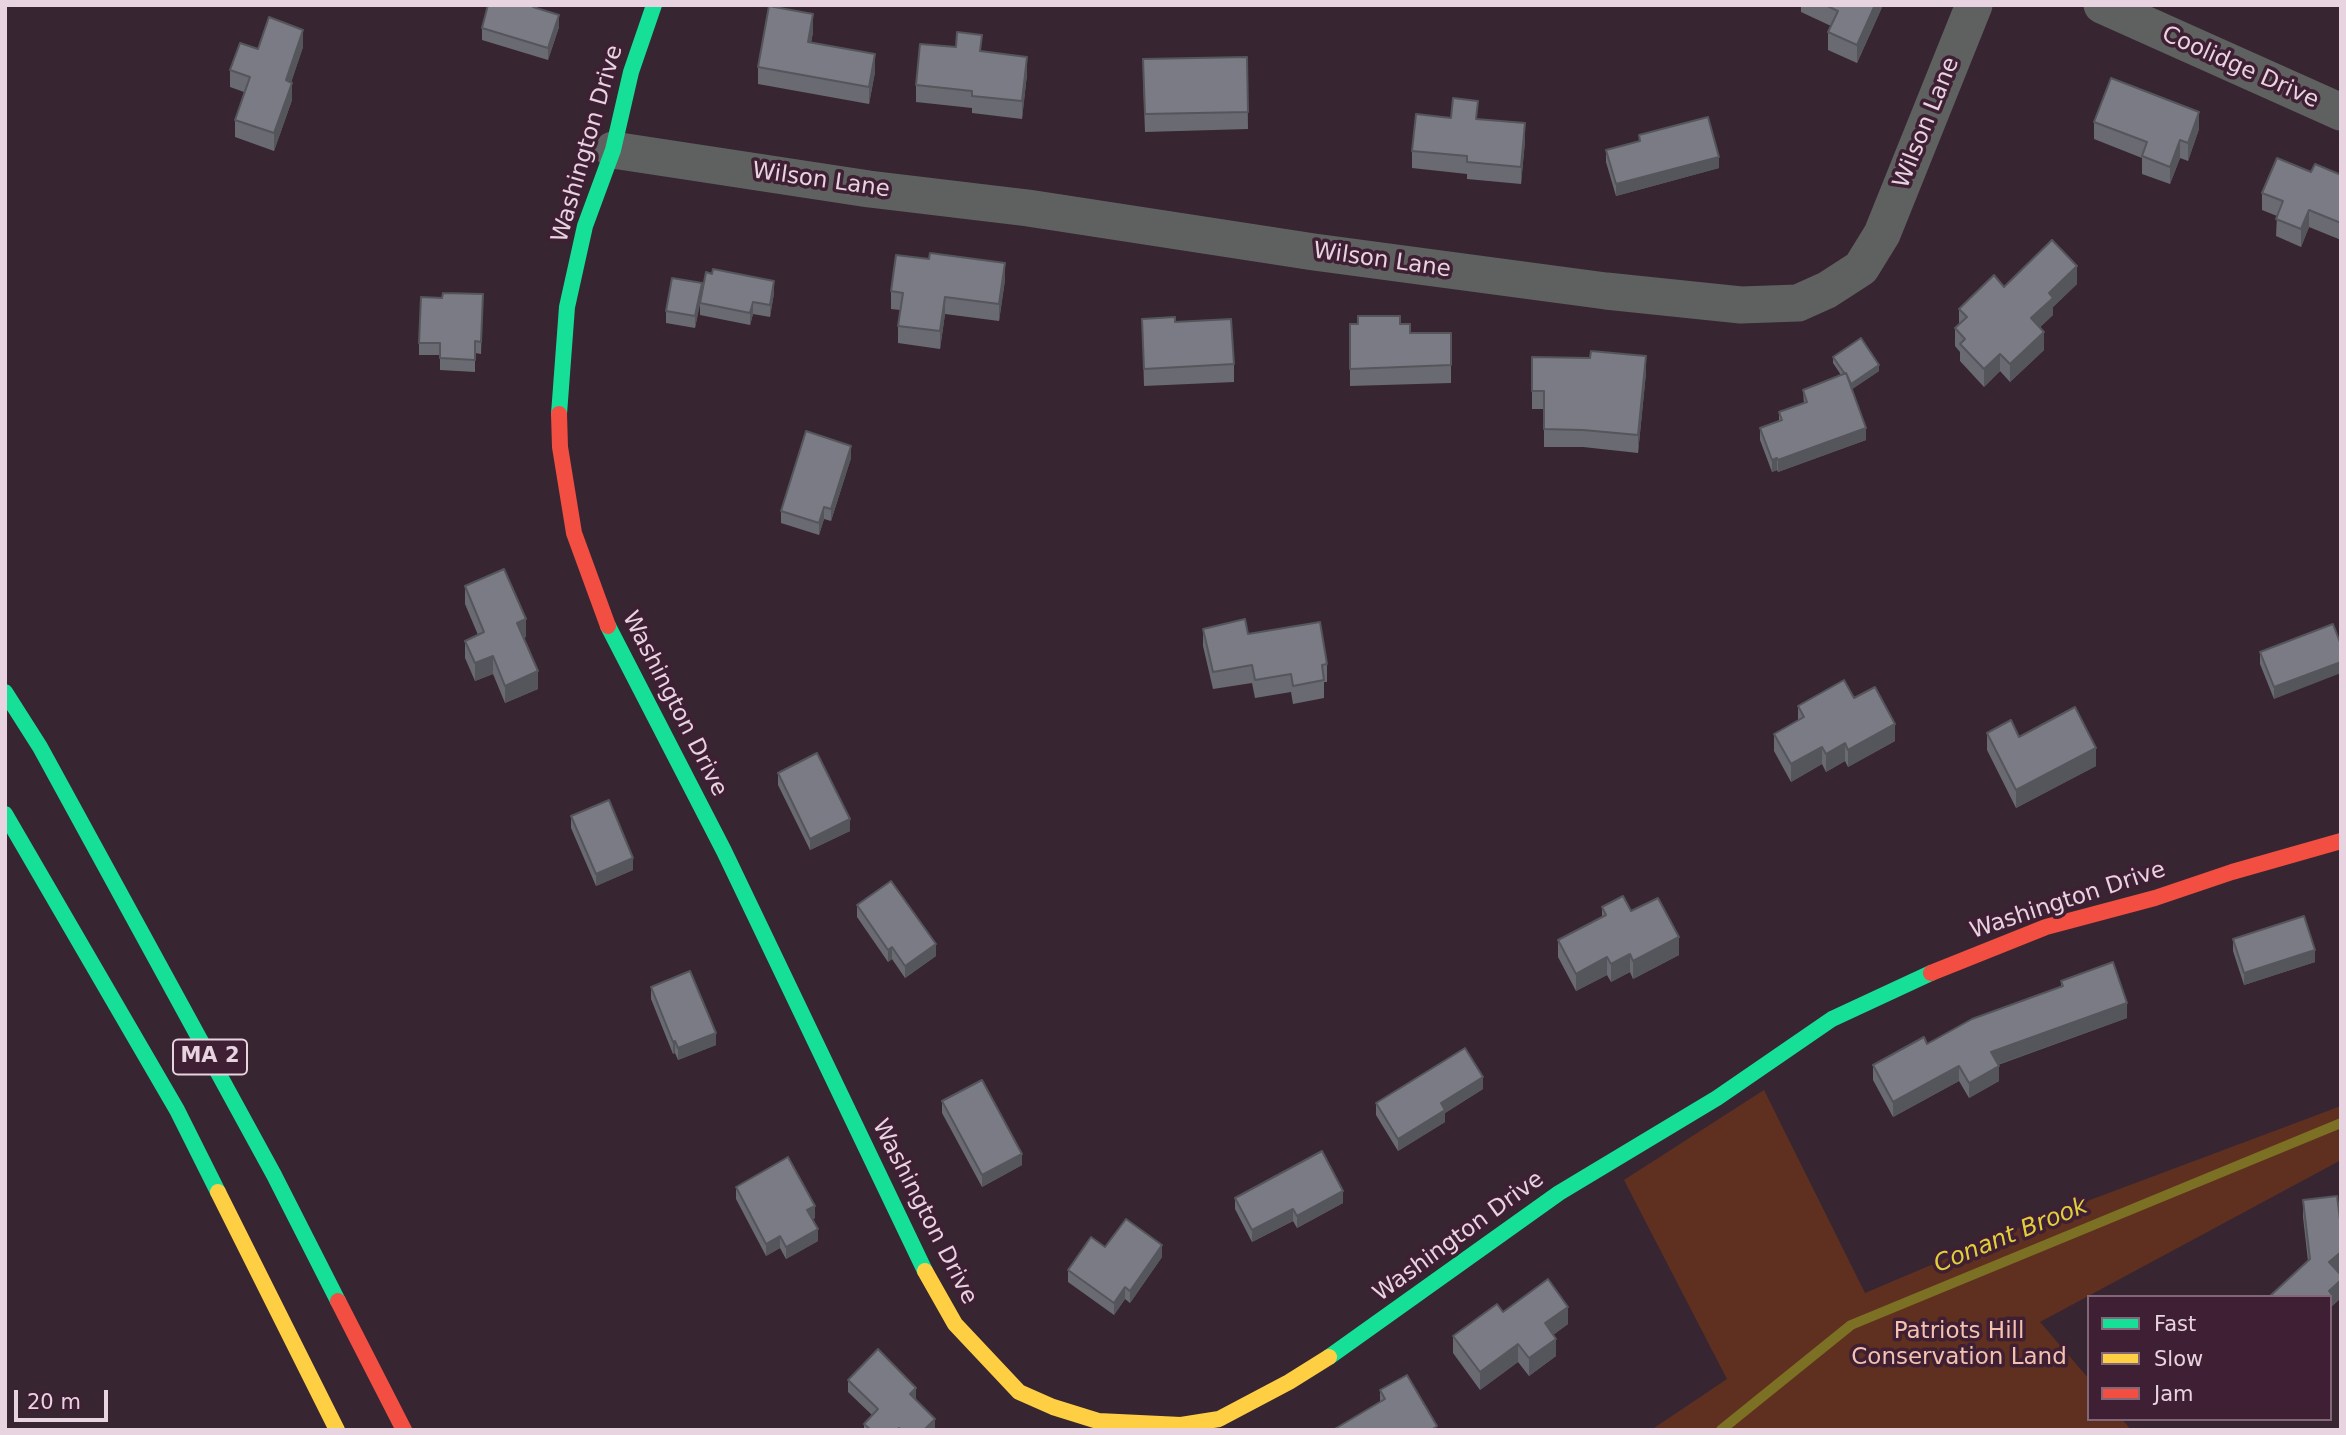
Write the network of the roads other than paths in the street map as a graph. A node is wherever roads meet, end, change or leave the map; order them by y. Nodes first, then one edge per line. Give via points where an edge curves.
1 (654, 5) edge
2 (1974, 5) edge
3 (2102, 5) edge
4 (2341, 112) edge
5 (613, 150) junction
6 (5, 692) edge
7 (5, 814) edge
8 (2341, 841) edge
9 (337, 1430) edge
10 (404, 1430) edge

1 - 5 main road, Washington Drive via 631,72
2 - 5 street, Wilson Lane via 1882,234 1861,268 1798,303 1741,305 1606,291
3 - 4 street, Coolidge Drive
5 - 8 main road, Washington Drive via 585,226 561,354 560,447 574,533 587,572 607,624 724,851 932,1287 955,1324 1019,1392 1053,1407 1098,1421 1181,1426 1219,1419 1345,1347 1559,1193 1717,1098 1832,1019 1960,960 2046,927
6 - 10 main road, MA 2 via 40,747 274,1175
7 - 9 main road, MA 2 via 177,1110

